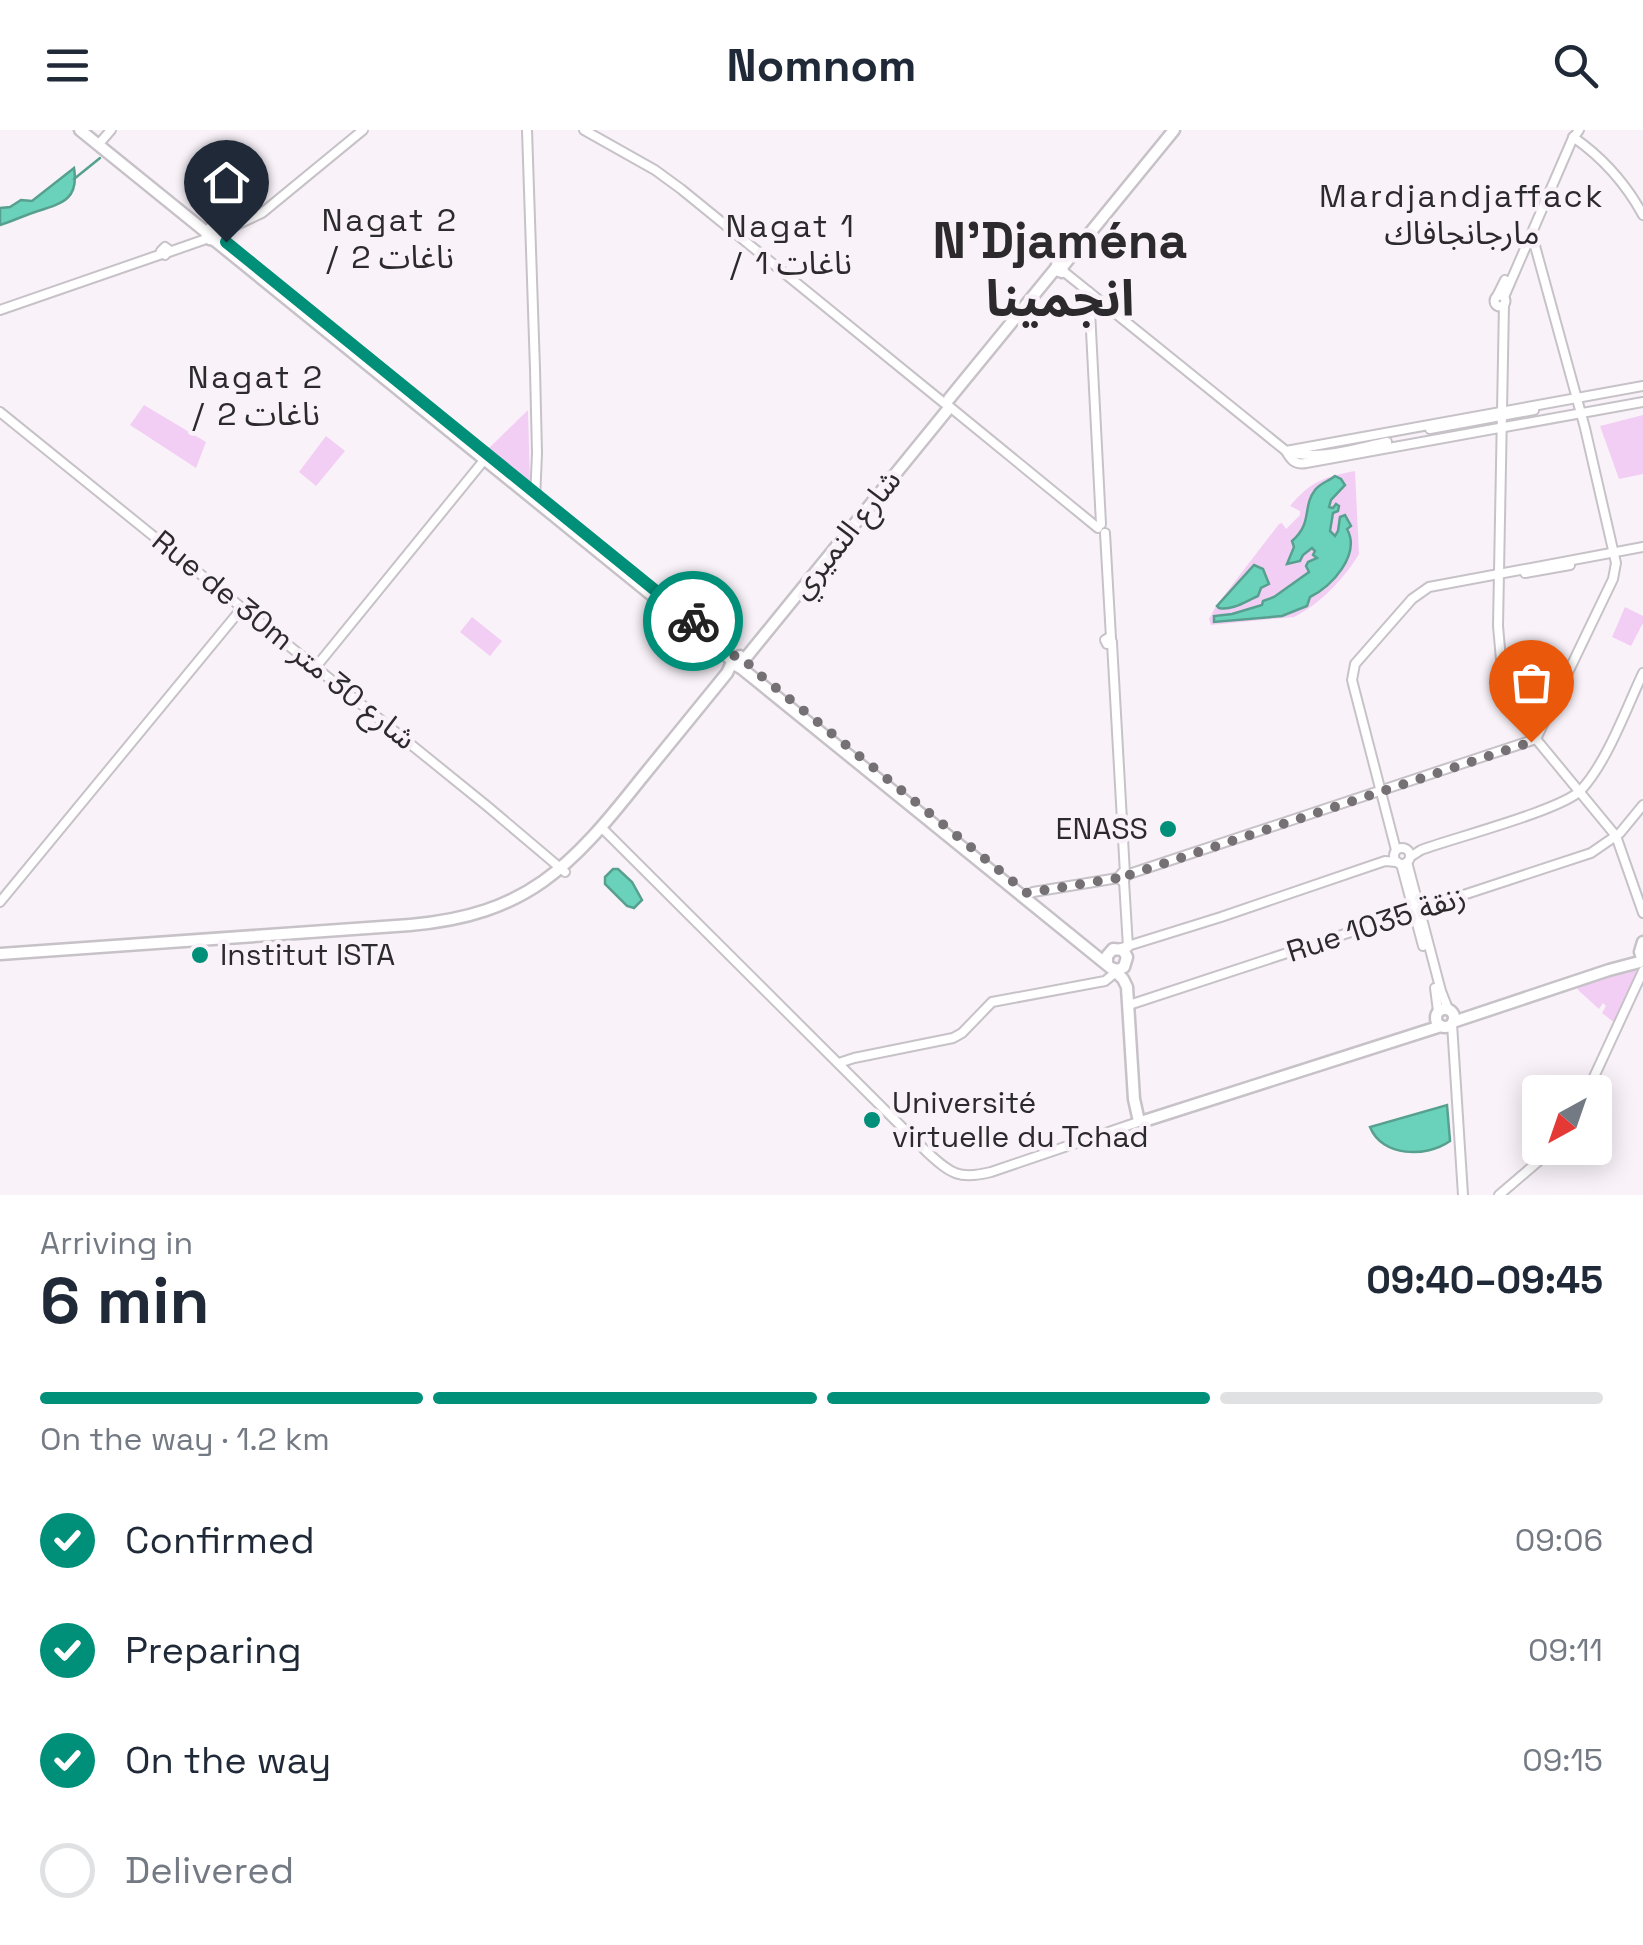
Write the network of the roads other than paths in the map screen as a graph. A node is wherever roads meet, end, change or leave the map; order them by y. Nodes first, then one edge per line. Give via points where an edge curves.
1 (80, 130) edge
2 (89, 130) edge
3 (110, 130) edge
4 (363, 130) edge
5 (525, 130) edge
6 (587, 130) edge
7 (1171, 130) edge
8 (1574, 133) edge
9 (100, 143) junction
10 (1643, 215) edge
11 (211, 234) junction
12 (1532, 235) junction
13 (1060, 268) junction
14 (1091, 294) junction
15 (1501, 304) junction
16 (0, 308) edge
17 (1643, 394) edge
18 (949, 403) junction
19 (1579, 405) junction
20 (0, 414) edge
21 (1502, 420) junction
22 (1286, 451) junction
23 (483, 454) junction
24 (534, 495) junction
25 (1102, 528) junction
26 (1643, 550) edge
27 (1615, 554) junction
28 (1500, 575) junction
29 (240, 609) junction
30 (738, 662) junction
31 (313, 667) junction
32 (1643, 673) edge
33 (1536, 740) junction
34 (1383, 790) junction
35 (1580, 791) junction
36 (1643, 805) edge
37 (604, 830) junction
38 (1616, 836) junction
39 (1402, 855) junction
40 (562, 871) junction
41 (1122, 877) junction
42 (1025, 895) junction
43 (0, 902) edge
44 (1416, 911) junction
45 (1643, 913) edge
46 (1143, 940) junction
47 (1122, 953) junction
48 (1642, 955) edge
49 (0, 956) edge
50 (1112, 968) junction
51 (1643, 971) edge
52 (1643, 982) edge
53 (1132, 1004) junction
54 (1447, 1018) junction
55 (838, 1063) junction
56 (1597, 1075) edge
57 (1598, 1075) edge
58 (1141, 1118) junction
59 (1538, 1165) edge
60 (1460, 1195) edge
61 (1503, 1195) edge

1 - 9 main road
2 - 9 main road
3 - 9 street
4 - 11 street via 265,211
5 - 24 street
6 - 18 street via 683,186
7 - 13 main road, شارع النميري
8 - 10 street
8 - 12 street
8 - 15 street
9 - 11 main road
11 - 16 street
11 - 23 main road
12 - 15 street
12 - 19 street
13 - 14 street
13 - 18 main road, شارع النميري
14 - 22 street
14 - 25 street
15 - 21 street
17 - 19 street
17 - 19 street
18 - 25 street
18 - 30 main road, شارع النميري
19 - 21 street
19 - 21 street
19 - 27 street
20 - 29 street, Rue de 30m شارع 30 متر
21 - 22 street
21 - 22 street via 1315,455
21 - 22 street via 1300,464
21 - 28 street
23 - 24 main road
23 - 31 street
24 - 30 main road
25 - 41 street
26 - 27 street
27 - 28 street
27 - 33 street via 1614,576
28 - 33 street via 1503,682
28 - 34 street via 1426,593 1357,670
29 - 31 street, Rue de 30m شارع 30 متر
29 - 43 street
30 - 37 main road, شارع النميري
30 - 42 main road
31 - 40 street, Rue de 30m شارع 30 متر
32 - 35 street
33 - 34 street
33 - 35 street
34 - 39 street
34 - 41 street
35 - 38 street
35 - 39 street
36 - 38 street
37 - 40 main road, شارع النميري
37 - 55 street
38 - 44 street, Rue 1035 زنقة via 1590,853
38 - 45 street
39 - 44 street
39 - 46 street
40 - 49 main road, شارع النميري via 508,902 446,921
41 - 42 street
41 - 47 street
42 - 47 main road via 1088,943
42 - 50 main road
44 - 53 street, Rue 1035 زنقة
44 - 54 street
46 - 47 street
46 - 47 street
47 - 50 main road via 1121,969
47 - 50 main road via 1107,956
47 - 53 main road
48 - 54 main road
50 - 55 street via 1105,981 992,1002 953,1038
50 - 58 main road via 1127,987 1134,1100
51 - 56 street
52 - 57 street
53 - 58 main road
54 - 58 main road
54 - 60 street
55 - 58 street via 956,1174 991,1172
59 - 61 street

